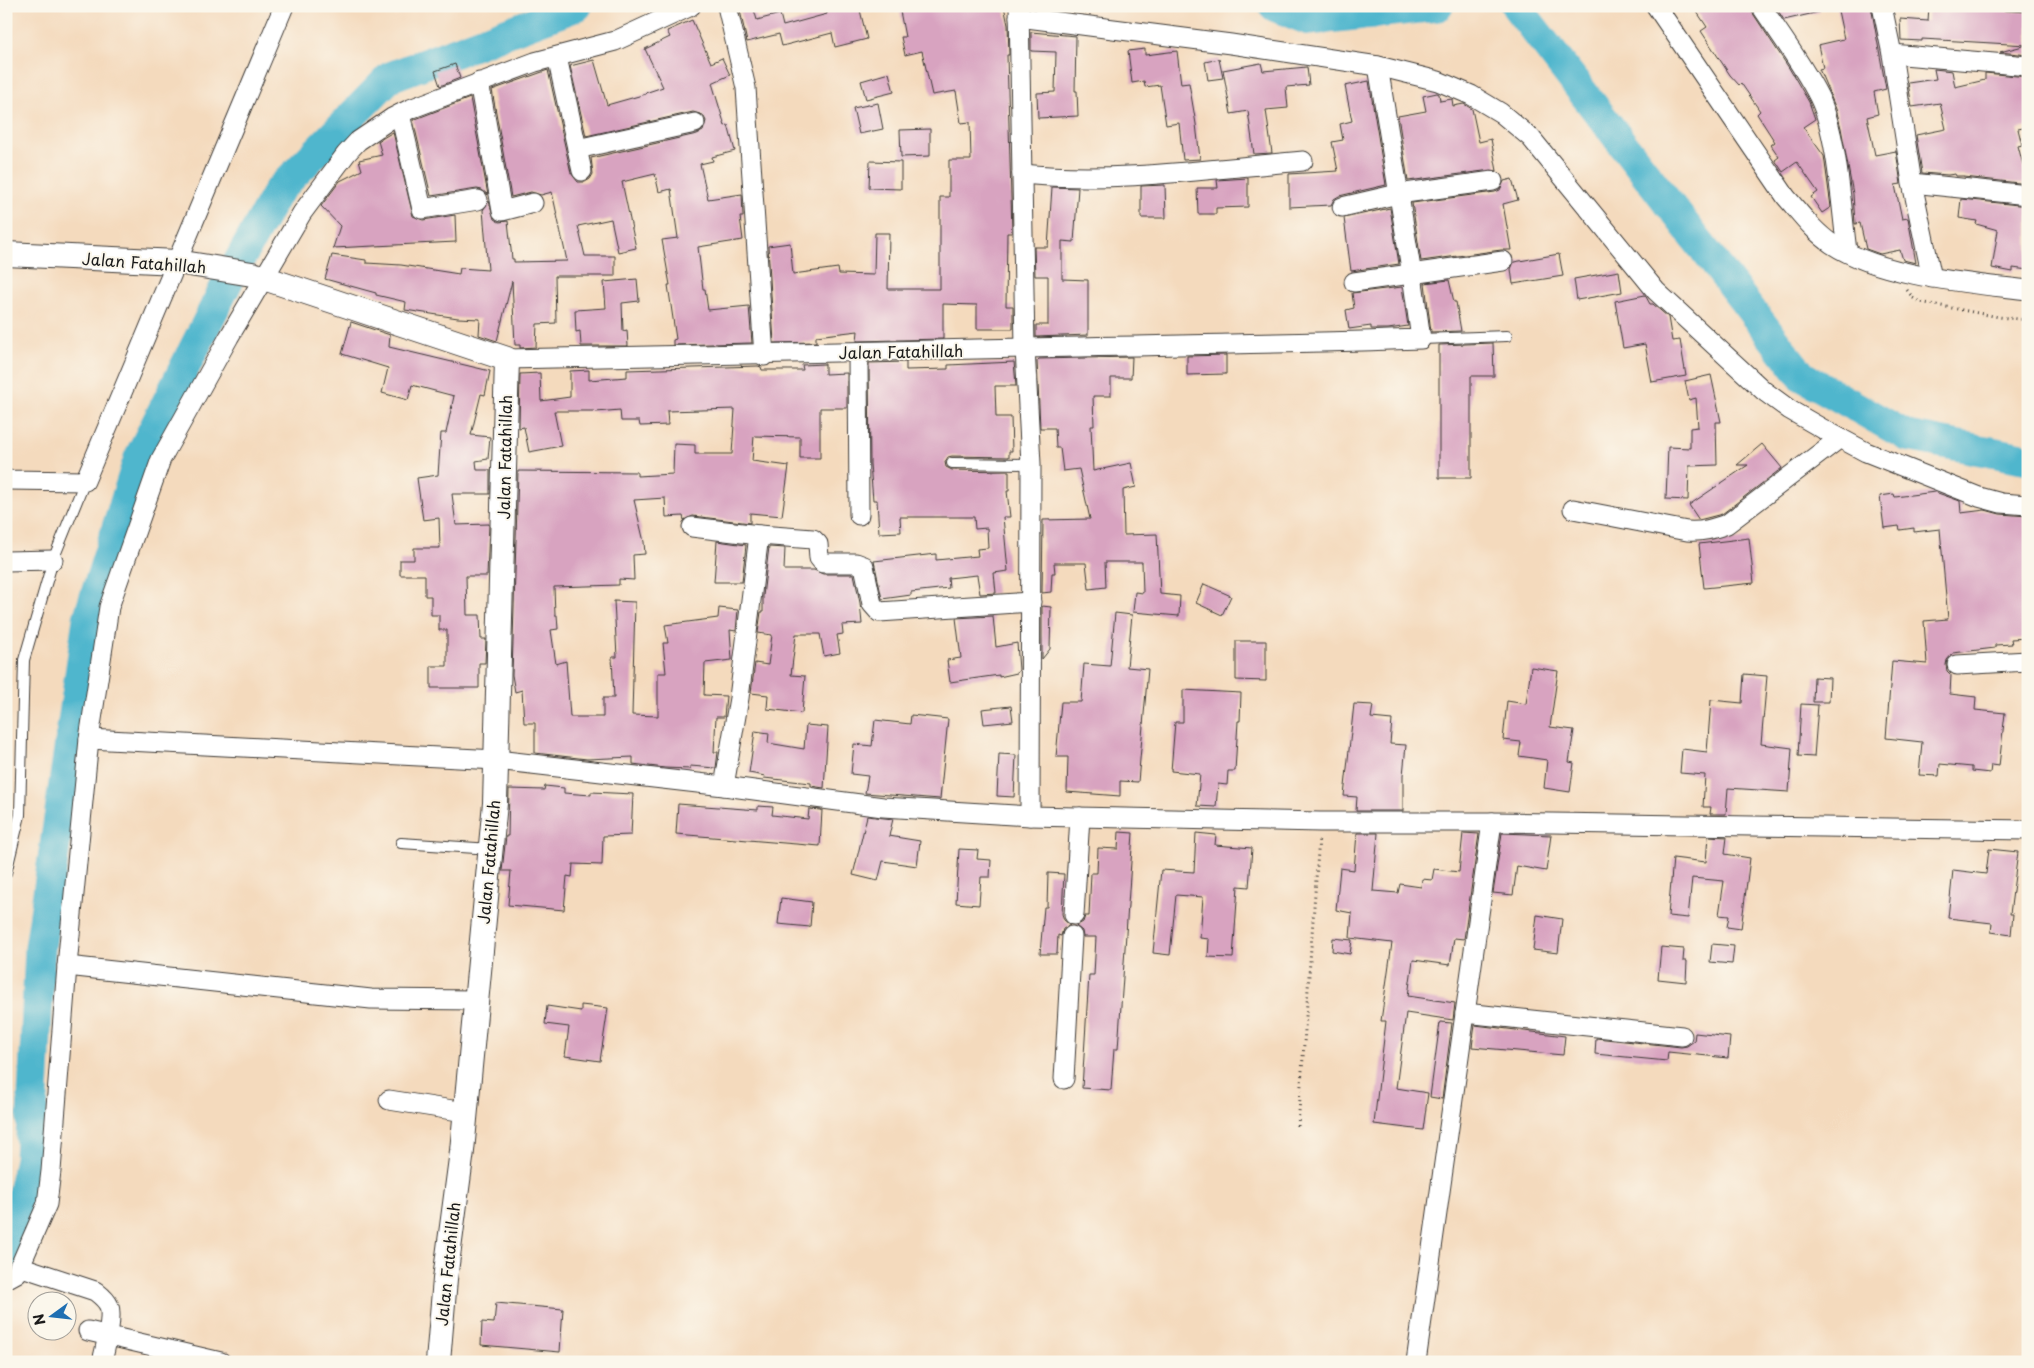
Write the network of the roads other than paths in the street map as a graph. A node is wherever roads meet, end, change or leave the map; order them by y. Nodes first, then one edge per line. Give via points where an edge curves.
1 (284, 6) edge
2 (691, 6) edge
3 (726, 6) edge
4 (1656, 6) edge
5 (1761, 6) edge
6 (1882, 6) edge
7 (1019, 11) edge
8 (1892, 54) junction
9 (557, 57) junction
10 (1378, 66) junction
11 (2028, 66) edge
12 (479, 82) junction
13 (400, 114) junction
14 (696, 123) dead end
15 (577, 149) junction
16 (1303, 161) dead end
17 (582, 171) dead end
18 (1022, 174) junction
19 (1493, 180) dead end
20 (1912, 183) junction
21 (1398, 194) junction
22 (2028, 195) edge
23 (478, 200) dead end
24 (533, 203) dead end
25 (1342, 207) dead end
26 (1847, 251) junction
27 (6, 254) edge
28 (1503, 261) dead end
29 (183, 263) junction
30 (1412, 275) junction
31 (258, 276) junction
32 (1932, 278) junction
33 (1354, 282) dead end
34 (2028, 290) edge
35 (1507, 336) dead end
36 (1420, 339) junction
37 (1025, 348) junction
38 (858, 353) junction
39 (764, 356) junction
40 (507, 359) junction
41 (1840, 438) junction
42 (952, 463) dead end
43 (1031, 464) junction
44 (6, 479) edge
45 (85, 481) junction
46 (2028, 505) edge
47 (1573, 509) dead end
48 (859, 515) dead end
49 (692, 527) dead end
50 (758, 535) junction
51 (53, 560) junction
52 (6, 561) edge
53 (1031, 602) junction
54 (2028, 661) edge
55 (1957, 665) dead end
56 (88, 739) junction
57 (498, 760) junction
58 (724, 786) junction
59 (1030, 816) junction
60 (1080, 817) junction
61 (1492, 822) junction
62 (2028, 830) edge
63 (401, 843) dead end
64 (491, 849) junction
65 (6, 873) edge
66 (1074, 915) dead end
67 (1072, 936) dead end
68 (67, 966) junction
69 (476, 1000) junction
70 (1465, 1013) junction
71 (1682, 1036) dead end
72 (1064, 1079) dead end
73 (389, 1100) dead end
74 (465, 1112) junction
75 (14, 1272) edge
76 (88, 1330) dead end
77 (108, 1336) junction
78 (102, 1362) edge
79 (221, 1362) edge
80 (438, 1362) edge
81 (1416, 1362) edge

1 - 29 street
2 - 9 street via 615,41
3 - 39 street via 746,88
4 - 26 street via 1786,198 1809,224
5 - 26 street via 1819,98 1836,163
6 - 8 street
7 - 10 street
7 - 18 street
8 - 11 street
8 - 20 street
9 - 12 street
9 - 15 street
10 - 21 street
10 - 41 street via 1438,81 1501,113 1531,138 1656,291 1764,390 1790,410
12 - 13 street
12 - 24 street via 502,210
13 - 23 street via 422,209
13 - 31 street via 358,141 346,154
14 - 15 street
15 - 17 street
16 - 18 street via 1120,177 1068,178
18 - 37 street
19 - 21 street
20 - 22 street
20 - 32 street
21 - 25 street
21 - 30 street
26 - 32 street via 1862,259
27 - 29 street, Jalan Fatahillah
28 - 30 street
29 - 31 street, Jalan Fatahillah
29 - 45 street
30 - 33 street
30 - 36 street
31 - 40 street, Jalan Fatahillah
31 - 56 street via 229,337 161,459 109,607
32 - 34 street
35 - 36 lane
36 - 37 street, Jalan Fatahillah
37 - 38 street, Jalan Fatahillah
37 - 43 street
38 - 39 street, Jalan Fatahillah
38 - 48 street
39 - 40 street, Jalan Fatahillah
40 - 57 street, Jalan Fatahillah
41 - 46 street via 1969,494 2001,503
41 - 47 street via 1727,524 1714,529 1687,531
42 - 43 lane
43 - 53 street
44 - 45 street
45 - 51 lane
49 - 50 street
50 - 53 street via 813,539 818,544 819,558 823,563 864,566 872,604 879,612
50 - 58 street via 744,660
51 - 52 street
51 - 65 lane via 24,660 20,816
53 - 59 street
54 - 55 street
56 - 57 street
56 - 68 street
57 - 58 street
57 - 64 street, Jalan Fatahillah
58 - 59 street via 883,807
59 - 60 street
60 - 61 street
60 - 66 street
61 - 62 street
61 - 70 street
63 - 64 lane
64 - 69 street, Jalan Fatahillah
67 - 72 street
68 - 69 street via 371,999
68 - 75 street via 47,1204
69 - 74 street, Jalan Fatahillah
70 - 71 street
70 - 81 street
73 - 74 street
74 - 80 street, Jalan Fatahillah
75 - 77 street via 95,1291 110,1307
76 - 77 street
77 - 78 street
77 - 79 street

